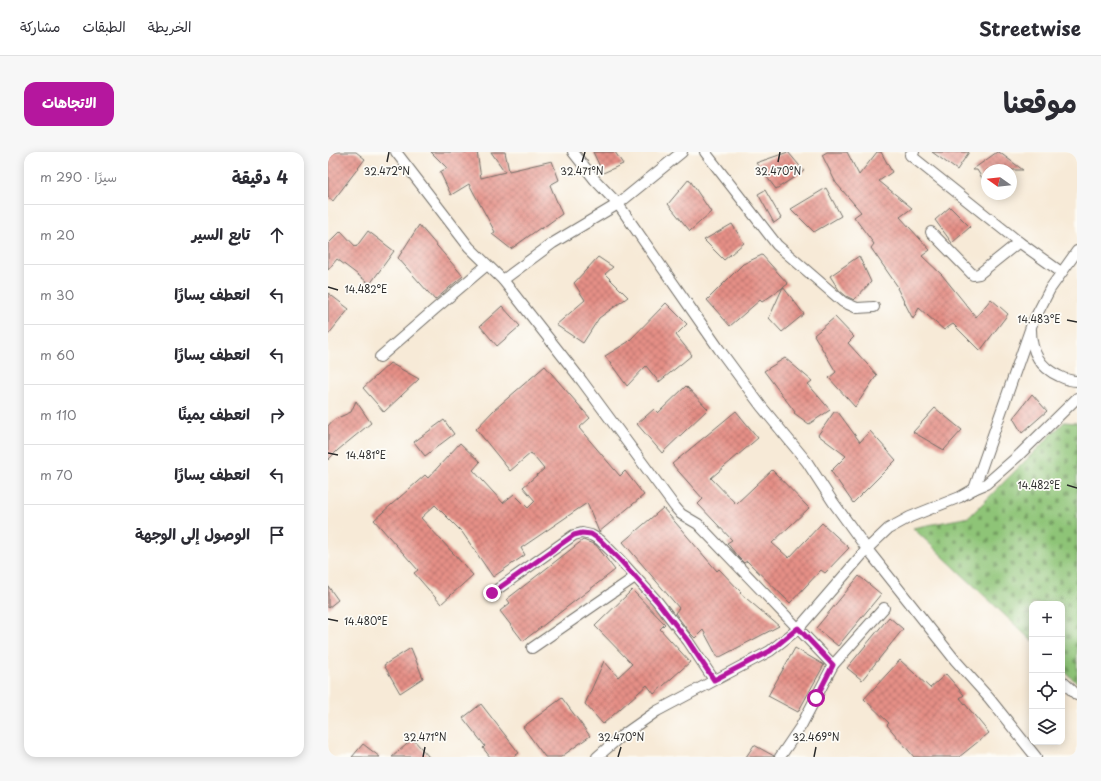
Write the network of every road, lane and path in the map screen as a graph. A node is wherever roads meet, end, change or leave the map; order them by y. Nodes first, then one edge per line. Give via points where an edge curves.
1 (396, 152) edge
2 (573, 152) edge
3 (682, 152) edge
4 (705, 152) edge
5 (910, 153) edge
6 (618, 204) junction
7 (931, 232) dead end
8 (1019, 242) junction
9 (1077, 251) edge
10 (487, 265) junction
11 (1061, 272) junction
12 (503, 280) junction
13 (874, 307) dead end
14 (1032, 324) junction
15 (380, 357) dead end
16 (1077, 381) edge
17 (1077, 398) edge
18 (974, 488) junction
19 (867, 549) junction
20 (635, 576) junction
21 (492, 593) dead end
22 (884, 608) dead end
23 (798, 628) junction
24 (532, 648) dead end
25 (833, 665) junction
26 (714, 680) junction
27 (1065, 683) edge
28 (1077, 695) edge
29 (597, 757) edge
30 (780, 757) edge
31 (1036, 757) edge

1 - 10 street via 469,247
2 - 6 street
3 - 6 street
4 - 13 street via 777,245 843,302 856,308
5 - 8 street
6 - 12 street via 553,243
6 - 19 street via 718,349 806,462
7 - 8 street via 973,275 979,274
8 - 11 street
9 - 11 street
10 - 12 street
10 - 15 street
11 - 14 street
12 - 23 street via 675,507 681,514 698,524
14 - 16 street via 1031,340 1039,361 1052,373
14 - 18 street
17 - 18 street via 986,484
18 - 19 street via 960,497 910,517 888,529
19 - 23 street
19 - 31 street
20 - 21 street via 600,540 591,534 582,533 574,535
20 - 24 street
20 - 26 street via 688,641
22 - 25 street
23 - 25 street
23 - 26 street via 770,651
25 - 30 street via 801,726
26 - 29 street via 657,711
27 - 28 street

